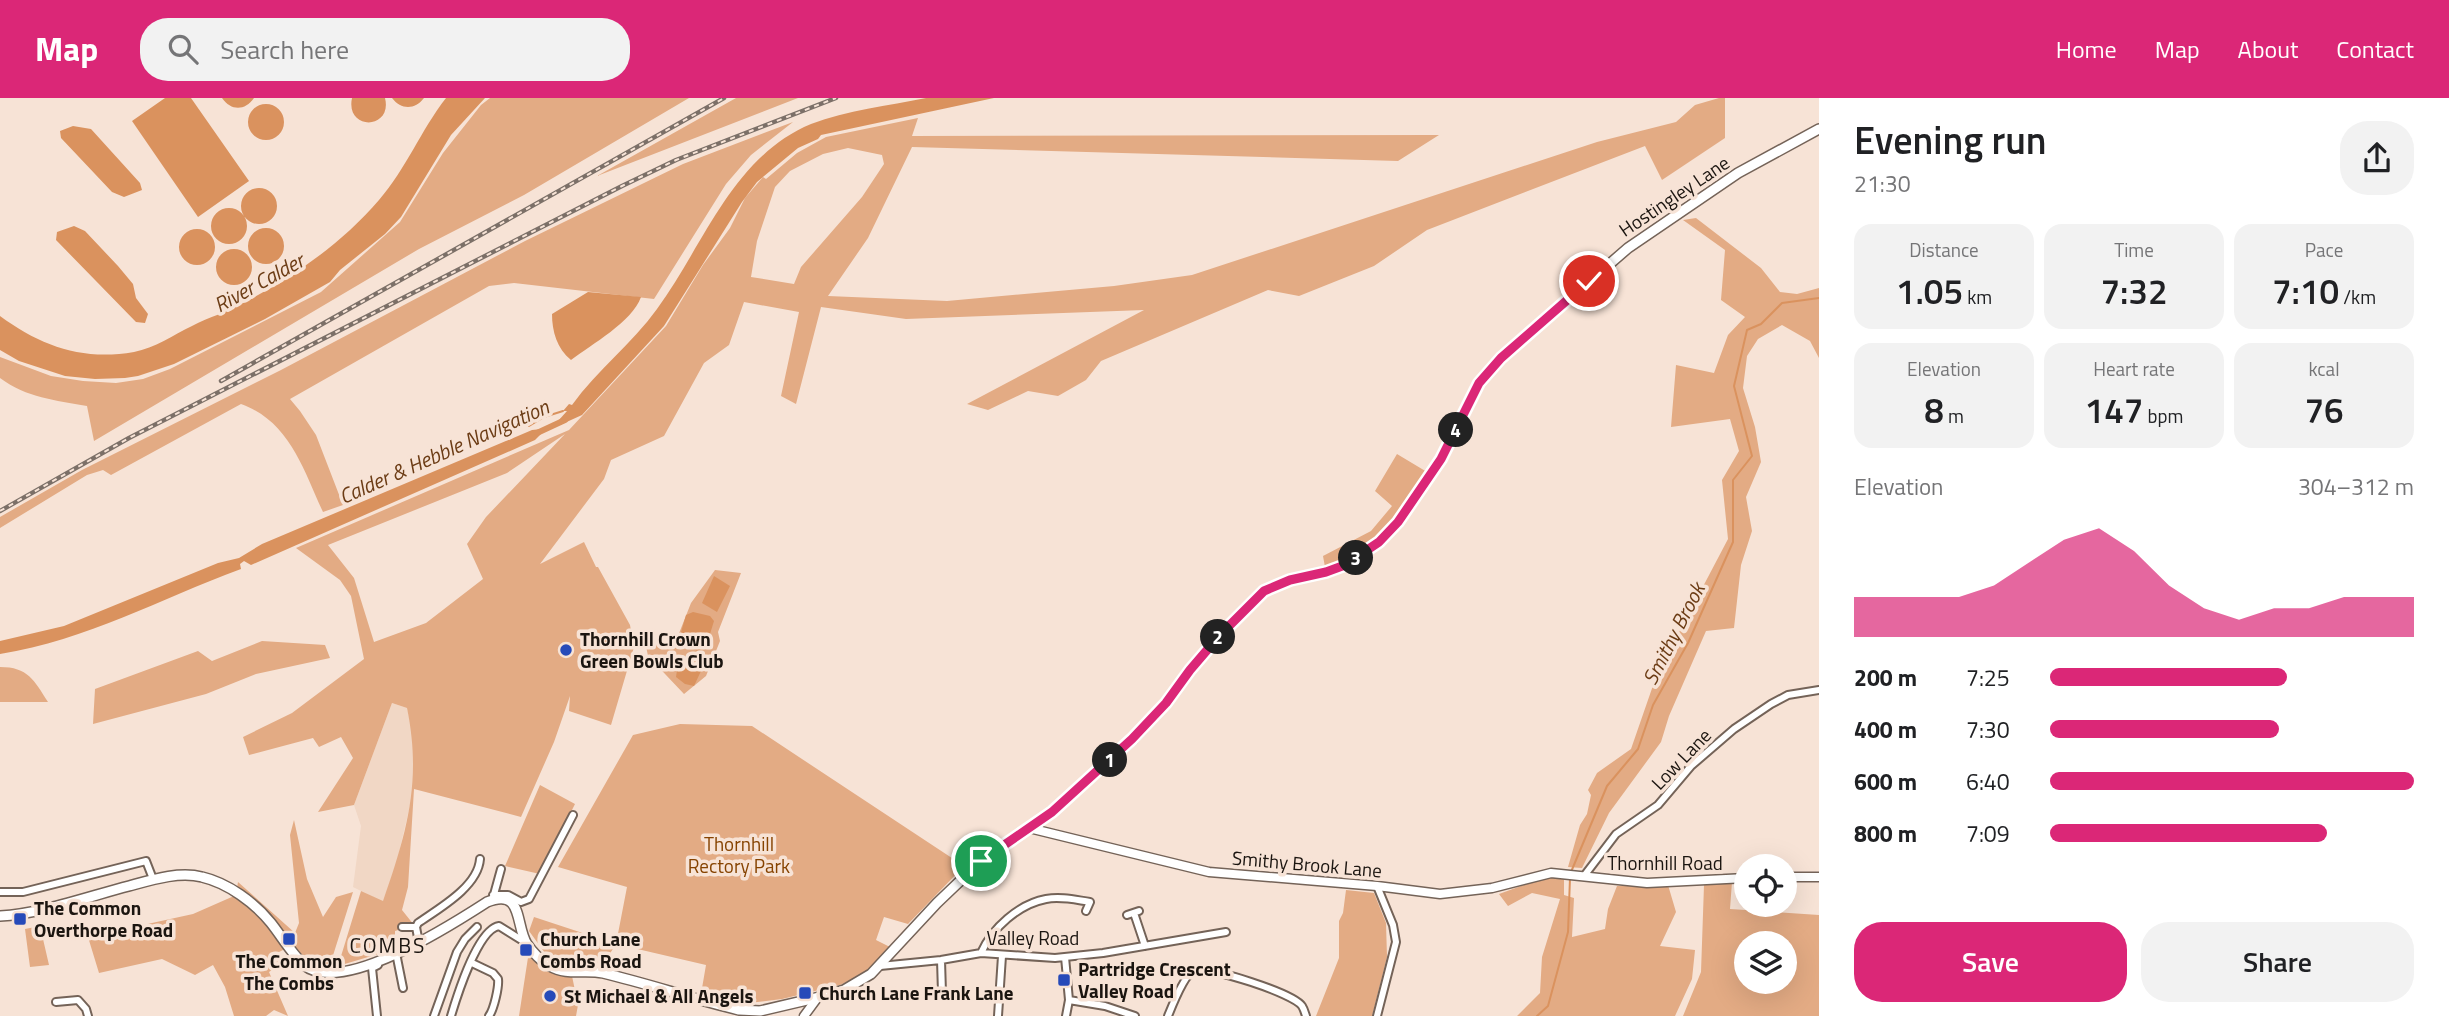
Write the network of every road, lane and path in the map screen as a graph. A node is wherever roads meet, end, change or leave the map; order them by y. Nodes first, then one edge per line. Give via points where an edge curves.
1 (1819, 129) edge
2 (1819, 690) edge
3 (573, 815) dead end
4 (1029, 828) junction
5 (480, 859) dead end
6 (501, 869) dead end
7 (1584, 876) junction
8 (1797, 877) edge
9 (1819, 877) edge
10 (1734, 879) edge
11 (153, 880) junction
12 (1377, 886) junction
13 (0, 892) edge
14 (493, 897) junction
15 (1086, 911) dead end
16 (1133, 913) dead end
17 (0, 916) edge
18 (416, 926) junction
19 (402, 927) dead end
20 (477, 927) dead end
21 (1226, 932) dead end
22 (419, 943) junction
23 (526, 943) junction
24 (1145, 946) junction
25 (981, 953) junction
26 (391, 955) junction
27 (1002, 956) junction
28 (1065, 957) junction
29 (940, 960) junction
30 (472, 963) junction
31 (880, 966) junction
32 (403, 988) dead end
33 (64, 992) dead end
34 (942, 993) dead end
35 (821, 997) junction
36 (65, 1000) junction
37 (1069, 1000) junction
38 (56, 1002) dead end
39 (781, 1006) junction
40 (88, 1016) edge
41 (377, 1016) edge
42 (433, 1016) edge
43 (450, 1016) edge
44 (489, 1016) edge
45 (784, 1016) edge
46 (804, 1016) edge
47 (998, 1016) edge
48 (1066, 1016) edge
49 (1135, 1016) edge
50 (1168, 1016) edge
51 (1306, 1016) edge
52 (1377, 1016) edge

1 - 4 main road, Hostingley Lane via 1738,173 1639,240 1501,358 1479,383 1441,459 1379,542 1345,565 1264,591 1220,635 1132,739
2 - 7 street, Low Lane via 1788,695 1726,735 1691,766 1658,805 1616,834
3 - 14 street via 529,899
4 - 12 street, Smithy Brook Lane via 1209,872
4 - 31 main road, Hostingley Lane via 972,870
5 - 18 street via 461,893
6 - 14 street
7 - 10 street, Thornhill Road via 1647,883
7 - 12 street, Smithy Brook Lane via 1547,874 1492,888 1440,894
8 - 9 street
11 - 13 street via 146,861 23,892
11 - 17 main road
11 - 26 main road via 201,877 235,891 269,920 304,964 323,974 348,971
12 - 52 street via 1396,942
14 - 22 main road
14 - 23 main road via 517,909
15 - 25 street via 1090,902 1045,899 995,929
16 - 24 street
18 - 19 street
18 - 22 street
20 - 42 street via 463,937
21 - 24 street, Valley Road
22 - 26 main road
23 - 30 street via 495,926 483,937
23 - 39 main road, Hostingley Lane via 556,970 604,973 739,1010
24 - 28 street, Valley Road
25 - 27 street, Valley Road
25 - 29 street, Valley Road
26 - 32 street
26 - 41 street via 372,968
27 - 28 street, Valley Road
27 - 47 street
28 - 37 street
29 - 31 street, Valley Road
29 - 34 street
30 - 43 street
30 - 44 street via 498,979 495,1007
31 - 35 main road, Hostingley Lane via 844,990
33 - 36 street
35 - 39 main road, Hostingley Lane
35 - 46 street
36 - 38 street
36 - 40 street via 78,1000
37 - 48 street
37 - 49 street
39 - 45 street
50 - 51 street via 1190,974 1198,970 1238,976 1287,996 1302,1005

